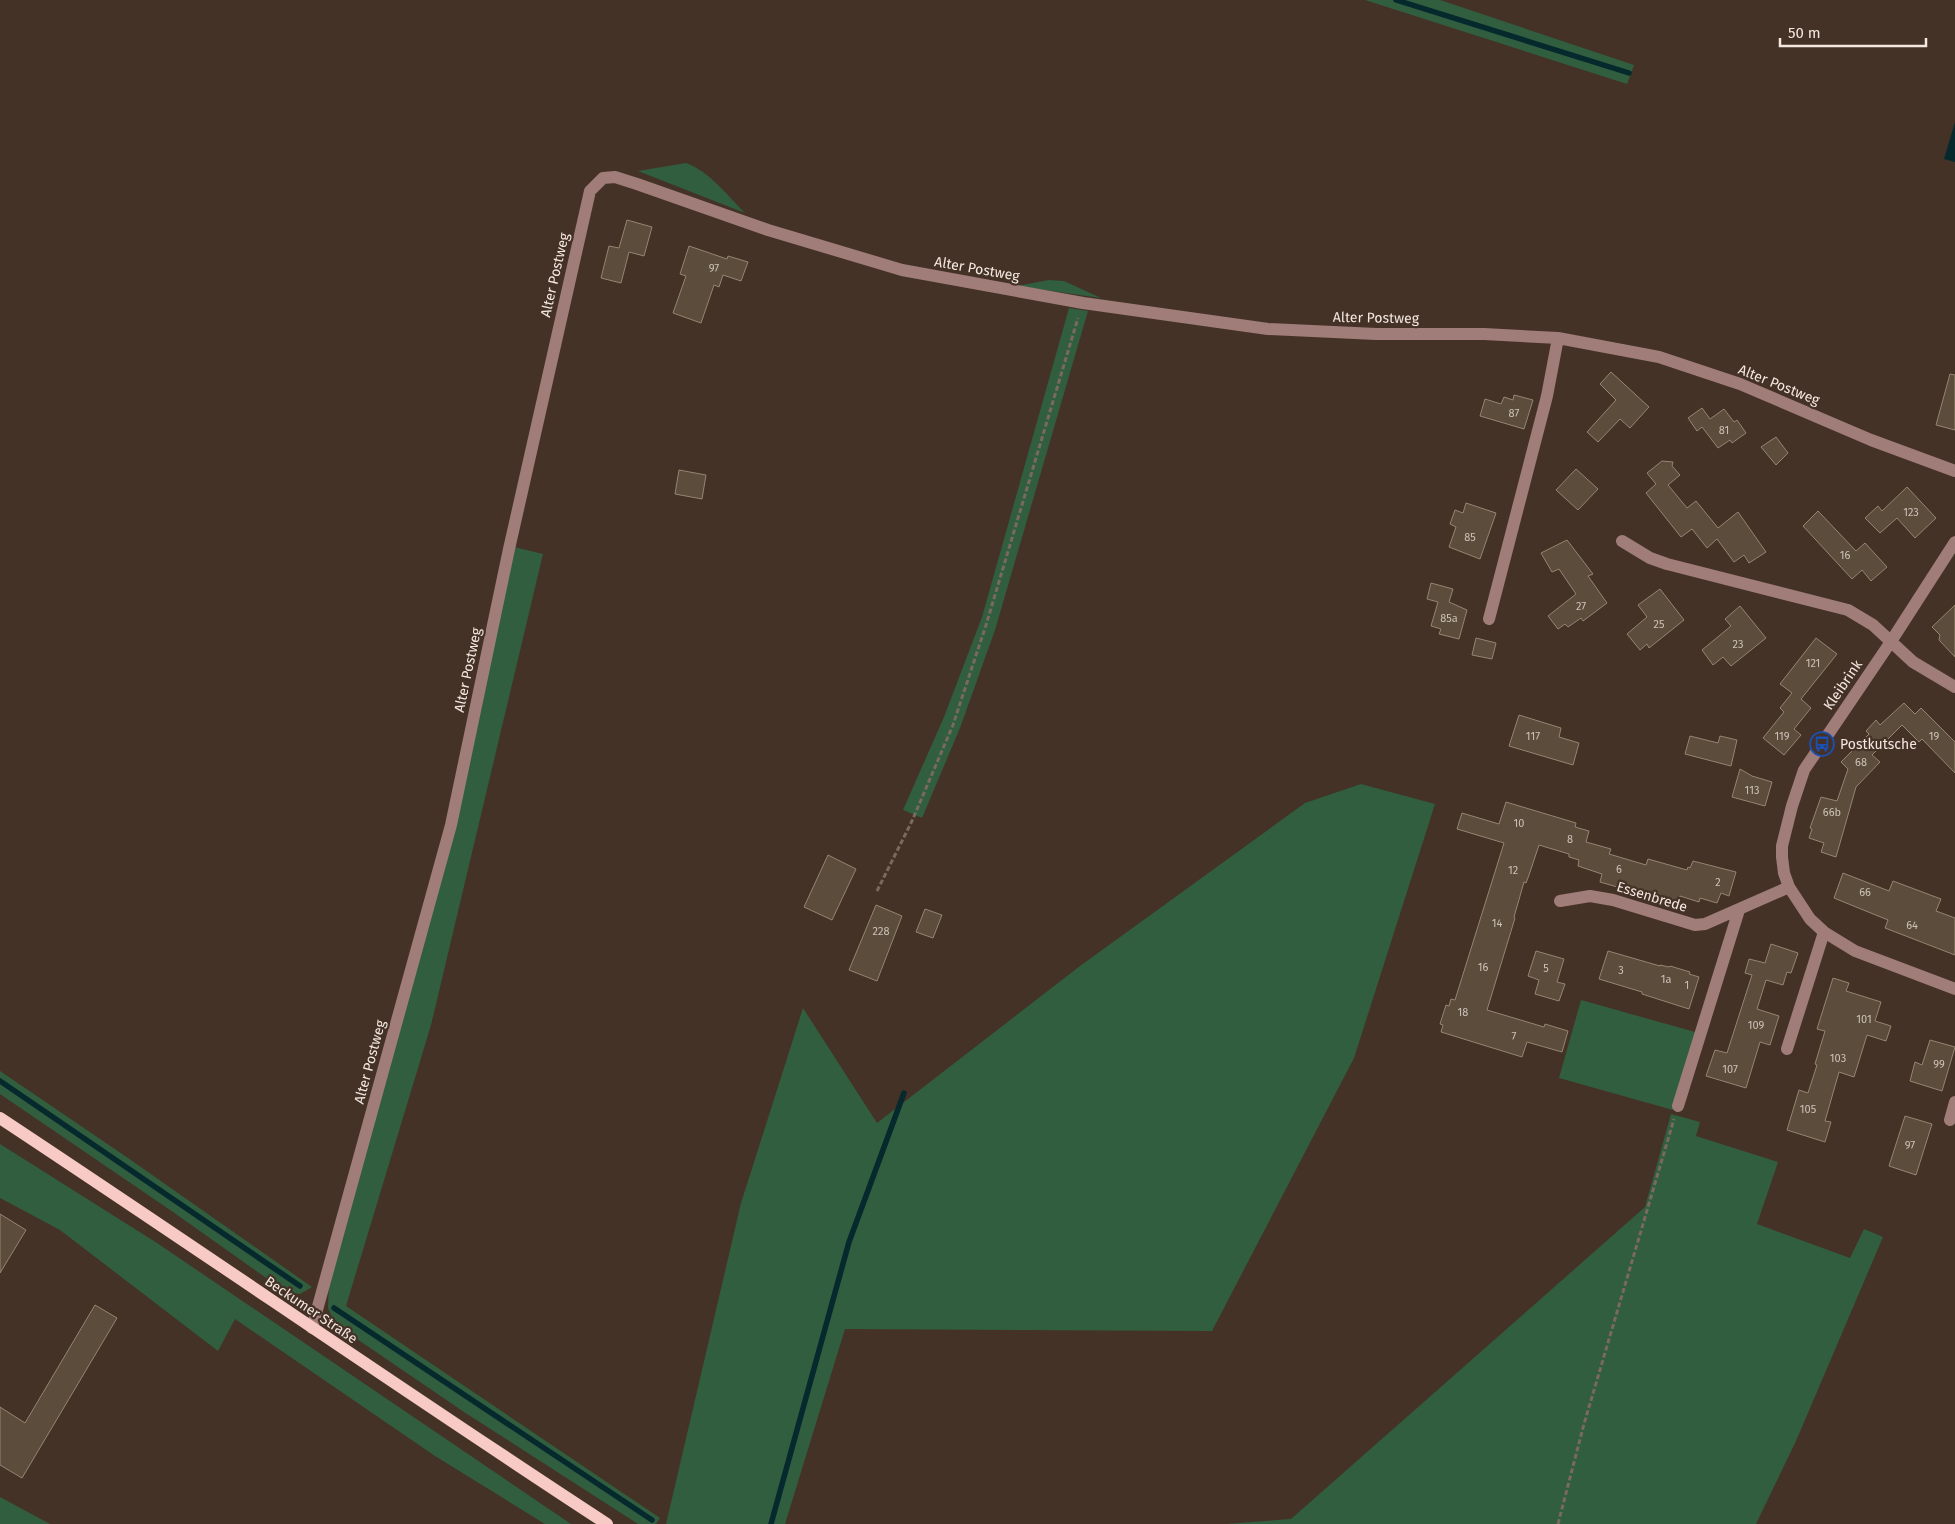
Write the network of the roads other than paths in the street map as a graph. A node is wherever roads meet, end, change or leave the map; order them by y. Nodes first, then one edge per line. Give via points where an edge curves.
1 (1558, 338) junction
2 (1955, 471) edge
3 (1622, 541) dead end
4 (1955, 542) edge
5 (1489, 618) dead end
6 (1890, 643) junction
7 (1955, 687) edge
8 (1789, 887) junction
9 (1560, 901) dead end
10 (1739, 910) junction
11 (1824, 932) junction
12 (1955, 989) edge
13 (1787, 1049) dead end
14 (1955, 1102) edge
15 (1678, 1106) road end
16 (0, 1118) edge
17 (1950, 1120) dead end
18 (312, 1328) junction
19 (607, 1524) edge

1 - 2 street, Alter Postweg via 1659,356 1740,384 1871,440
1 - 5 street via 1547,396
1 - 18 street, Alter Postweg via 1268,329 1083,303 902,270 768,230 616,178 603,178 590,191 451,825
3 - 6 street via 1667,564 1848,610 1873,625
4 - 6 street, Kleibrink
6 - 7 street via 1913,662
6 - 8 street, Kleibrink via 1804,770 1782,846 1784,873
8 - 10 street, Essenbrede
8 - 11 street, Kleibrink via 1810,919
9 - 10 street, Essenbrede via 1590,896 1613,900 1695,925
10 - 15 street
11 - 12 street, Kleibrink via 1855,951
11 - 13 street
14 - 17 street
16 - 18 main road, Beckumer Straße
18 - 19 main road, Beckumer Straße

